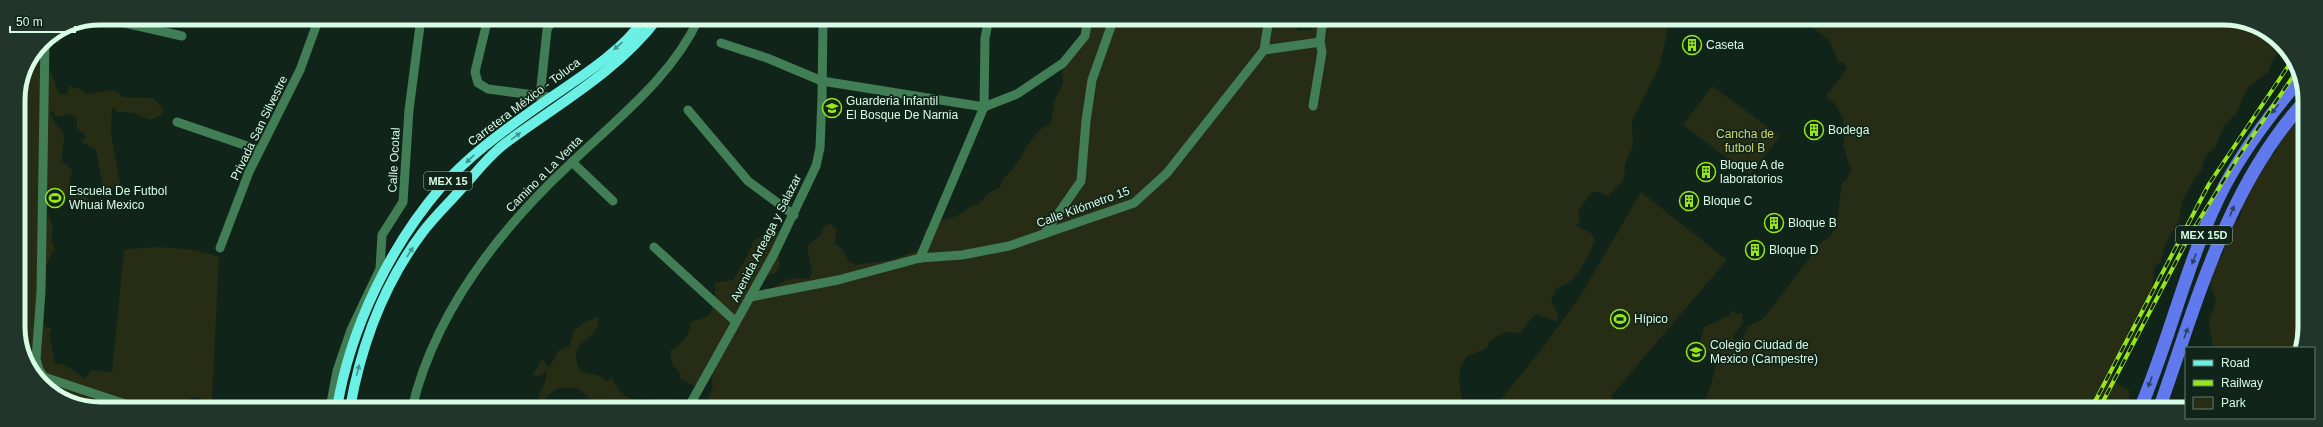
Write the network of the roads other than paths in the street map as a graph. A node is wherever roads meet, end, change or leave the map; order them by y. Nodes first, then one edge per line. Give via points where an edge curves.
1 (134, 25) edge
2 (316, 25) edge
3 (420, 25) edge
4 (485, 25) edge
5 (550, 25) edge
6 (639, 25) edge
7 (652, 25) edge
8 (694, 25) edge
9 (823, 25) edge
10 (988, 25) edge
11 (1087, 25) edge
12 (1112, 25) edge
13 (1268, 25) edge
14 (1322, 25) edge
15 (182, 36) dead end
16 (1320, 42) junction
17 (721, 43) dead end
18 (45, 50) edge
19 (1264, 50) junction
20 (822, 81) junction
21 (2296, 84) edge
22 (545, 97) junction
23 (1313, 106) dead end
24 (984, 107) junction
25 (2298, 109) edge
26 (688, 110) dead end
27 (177, 122) dead end
28 (259, 150) junction
29 (572, 162) junction
30 (613, 200) dead end
31 (794, 215) junction
32 (1044, 234) junction
33 (654, 247) dead end
34 (220, 248) dead end
35 (920, 258) junction
36 (750, 297) junction
37 (736, 322) junction
38 (39, 370) edge
39 (46, 378) edge
40 (119, 402) edge
41 (331, 402) edge
42 (338, 402) edge
43 (351, 402) edge
44 (414, 402) edge
45 (691, 402) edge
46 (2143, 402) edge
47 (2161, 402) edge

1 - 15 street
2 - 28 street, Privada San Silvestre via 300,70
3 - 41 street, Calle Ocotal via 407,125 403,202 382,235 380,269 351,330 337,371
4 - 22 street via 475,72 477,81 488,88
5 - 22 street via 547,30
6 -> 22 main road, Carretera México - Toluca / MEX 15 via 598,63
43 -> 7 main road, Carretera México - Toluca / MEX 15 via 365,344 380,308 422,233 494,153 610,69 639,42
8 - 29 street, Camino a La Venta via 663,72 628,110
9 - 20 street, Avenida Arteaga y Salazar
10 - 24 street via 985,38
11 - 24 street via 1085,36 1063,63 1017,94
12 - 32 street via 1092,80 1081,181
13 - 19 street
14 - 16 street
16 - 19 street
16 - 23 street via 1322,52
17 - 20 street via 767,58
18 - 38 street via 41,292 37,365
19 - 32 street, Calle Kilómetro 15 via 1167,173 1134,203
20 - 24 street
20 - 31 street, Avenida Arteaga y Salazar via 820,148 816,166
21 -> 46 highway, MEX 15D via 2262,126 2223,190 2187,278
22 -> 42 main road, Carretera México - Toluca / MEX 15 via 475,154 443,186 409,230 369,304 344,374
24 - 35 street
47 -> 25 highway, MEX 15D via 2203,285 2239,195 2263,154
26 - 31 street via 748,182
27 - 28 street
28 - 34 street, Privada San Silvestre
29 - 30 street
29 - 44 street, Camino a La Venta via 518,215 477,270 436,338
31 - 36 street, Avenida Arteaga y Salazar
32 - 35 street, Calle Kilómetro 15 via 1009,246 962,255
33 - 37 street
35 - 36 street, Calle Kilómetro 15 via 838,280
36 - 37 street, Avenida Arteaga y Salazar
37 - 45 street, Avenida Arteaga y Salazar
39 - 40 street

